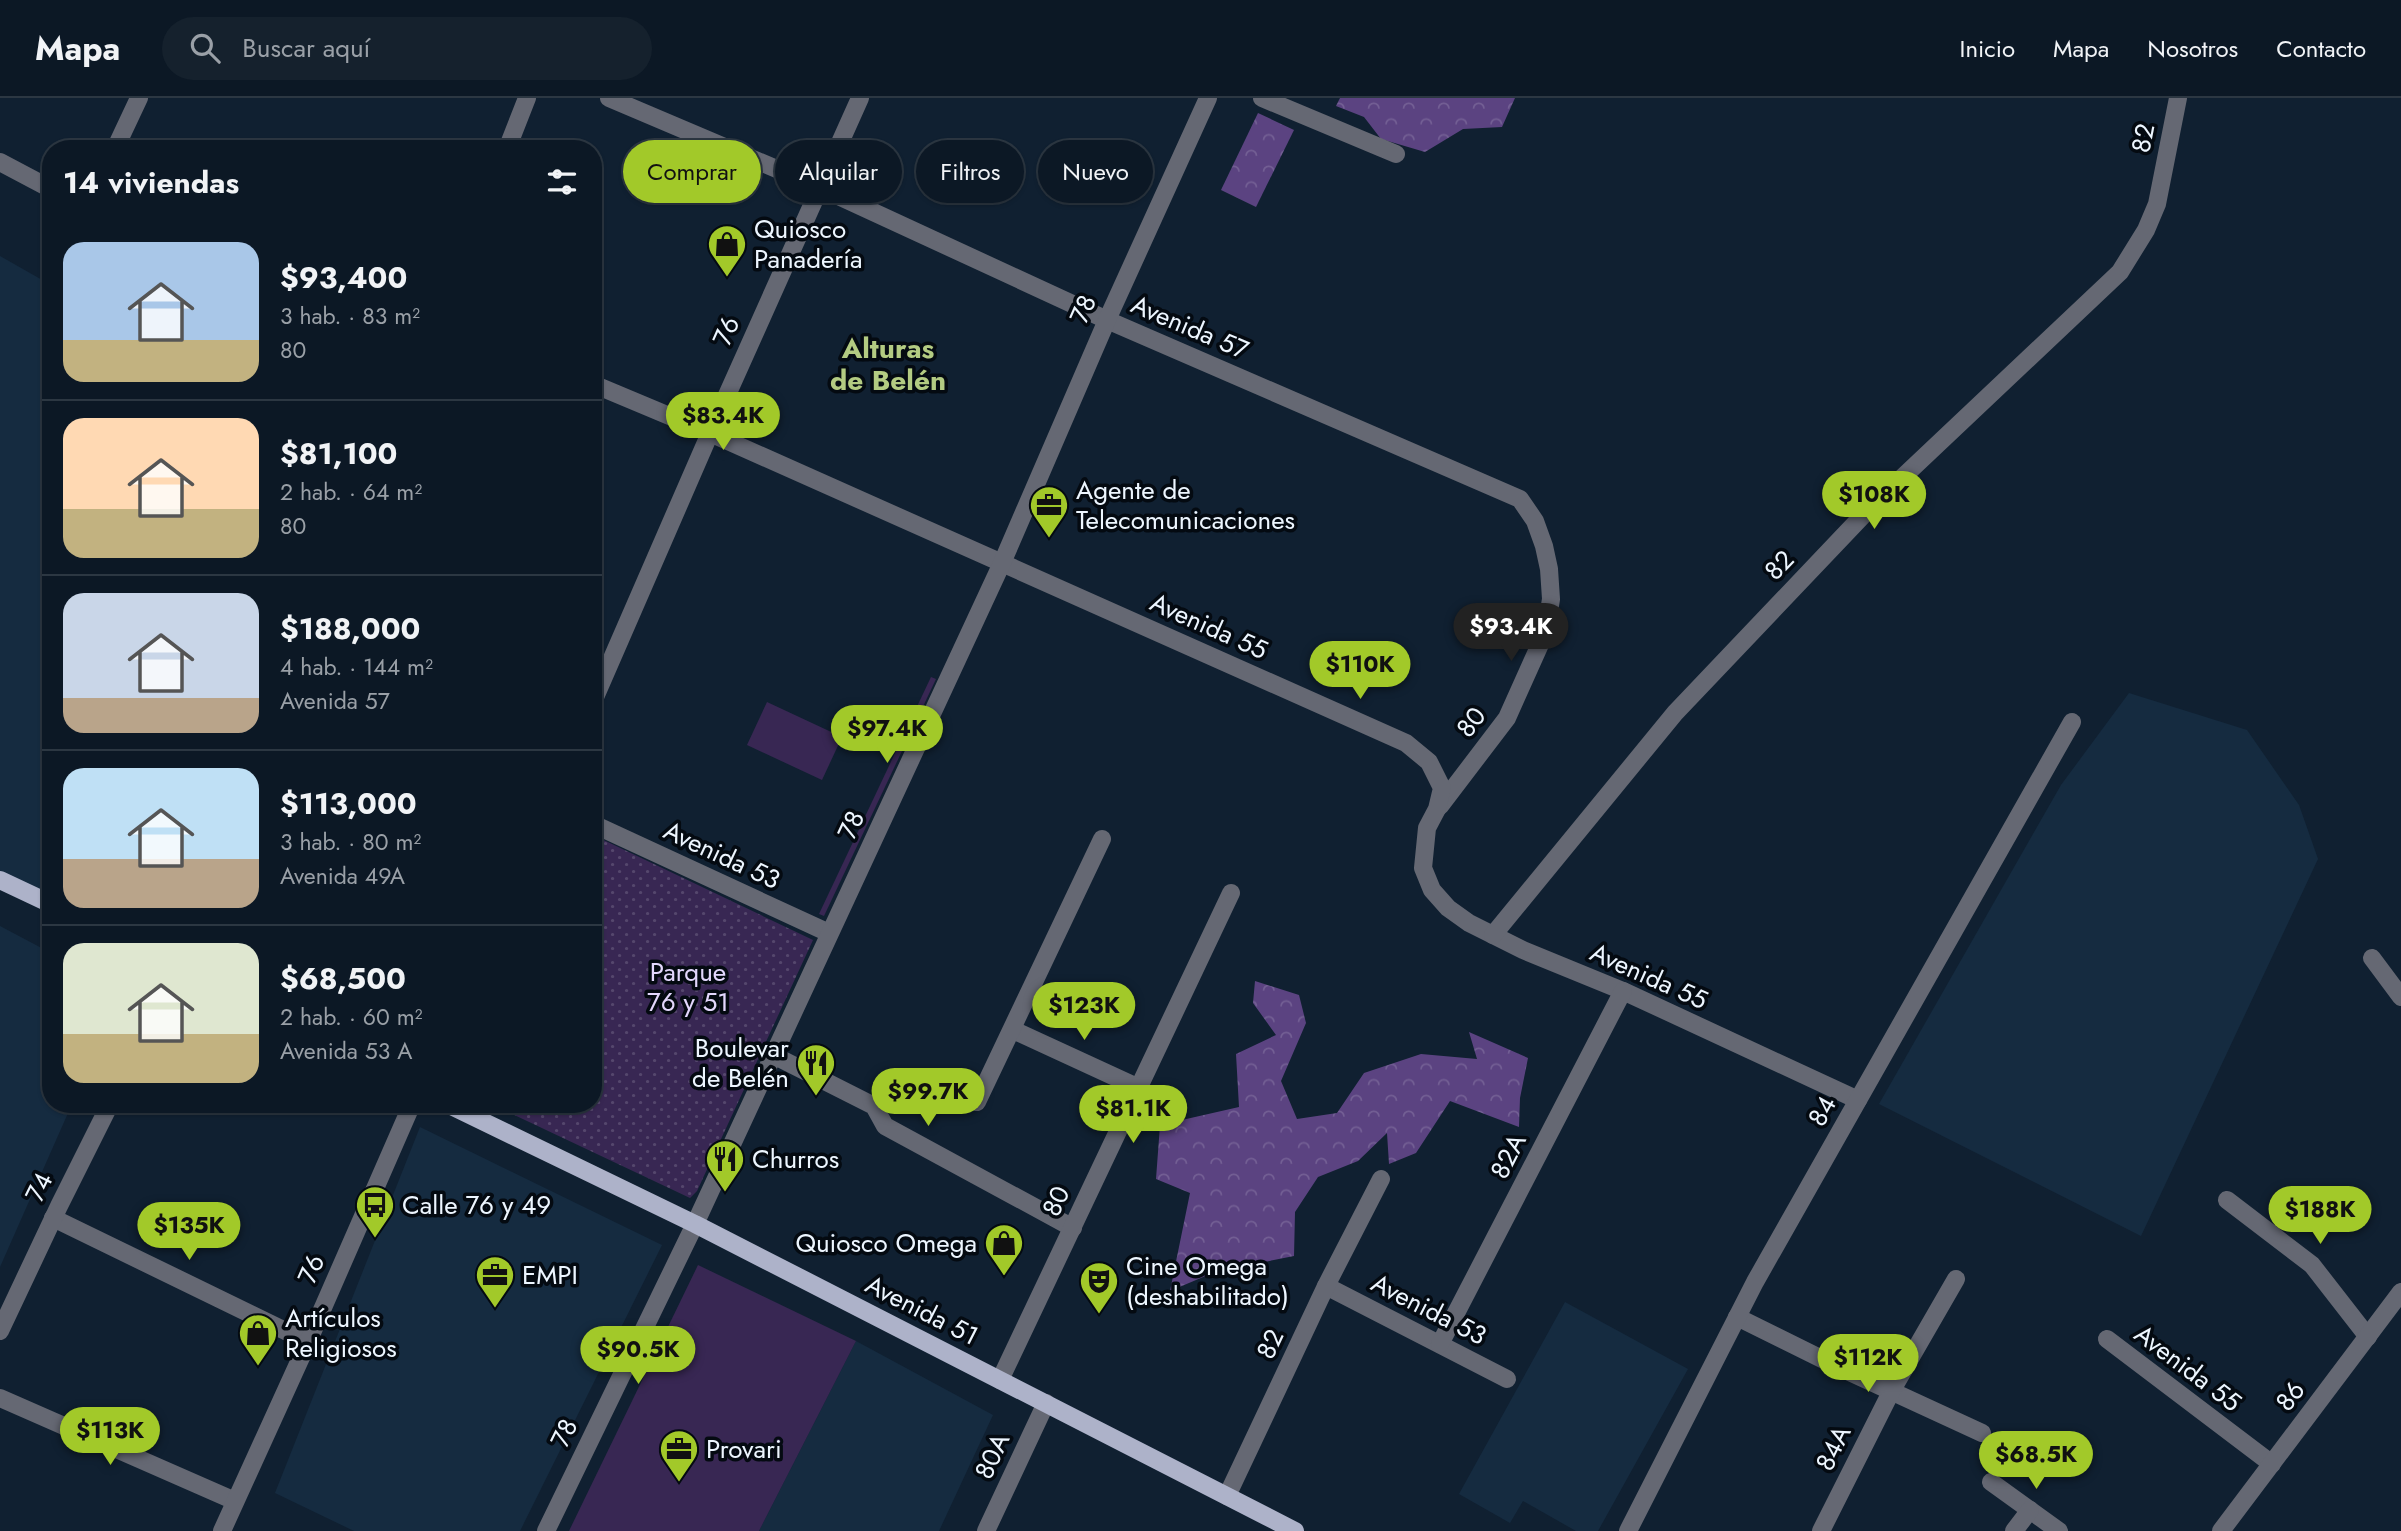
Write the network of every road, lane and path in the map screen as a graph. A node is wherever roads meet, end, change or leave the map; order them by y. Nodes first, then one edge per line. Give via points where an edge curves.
1 (139, 98) edge
2 (527, 98) edge
3 (609, 98) edge
4 (860, 98) edge
5 (1208, 98) edge
6 (1262, 98) edge
7 (2178, 98) edge
8 (119, 140) edge
9 (511, 140) edge
10 (841, 140) edge
11 (1396, 154) dead end
12 (0, 162) edge
13 (775, 168) edge
14 (42, 183) edge
15 (812, 203) edge
16 (854, 203) edge
17 (1107, 320) junction
18 (602, 388) edge
19 (710, 433) junction
20 (1520, 499) joint
21 (1002, 563) junction
22 (602, 681) edge
23 (2072, 722) dead end
24 (1437, 809) junction
25 (602, 828) edge
26 (1102, 839) dead end
27 (0, 880) edge
28 (1231, 893) dead end
29 (42, 900) edge
30 (829, 933) junction
31 (1493, 935) junction
32 (2372, 957) dead end
33 (1623, 991) junction
34 (2401, 997) edge
35 (1013, 1030) junction
36 (774, 1055) junction
37 (1139, 1088) junction
38 (1858, 1100) junction
39 (977, 1102) dead end
40 (106, 1113) edge
41 (408, 1113) edge
42 (466, 1113) edge
43 (1381, 1179) dead end
44 (2227, 1200) dead end
45 (53, 1218) junction
46 (695, 1224) junction
47 (1073, 1228) junction
48 (1956, 1279) dead end
49 (1326, 1286) junction
50 (2401, 1292) edge
51 (1737, 1317) junction
52 (0, 1331) edge
53 (2368, 1337) junction
54 (2107, 1339) dead end
55 (308, 1342) junction
56 (1440, 1344) junction
57 (1507, 1379) dead end
58 (1000, 1380) junction
59 (1892, 1390) junction
60 (0, 1398) edge
61 (1046, 1403) junction
62 (1982, 1433) dead end
63 (2272, 1464) junction
64 (1991, 1482) dead end
65 (1227, 1496) junction
66 (235, 1502) junction
67 (2030, 1510) junction
68 (222, 1531) edge
69 (546, 1531) edge
70 (986, 1531) edge
71 (1295, 1531) edge
72 (1628, 1531) edge
73 (1821, 1531) edge
74 (2014, 1531) edge
75 (2059, 1531) edge
76 (2221, 1531) edge

1 - 8 street
2 - 9 street
3 - 13 street, Avenida 57
4 - 10 street, 76
5 - 17 street, 78
6 - 11 street
7 - 31 street, 82 via 2157,204 2141,241 2120,272 1869,509 1684,703
12 - 14 street
15 - 19 street, 76
16 - 17 street, Avenida 57
17 - 20 street, Avenida 57
17 - 21 street, 78
18 - 19 street, Avenida 55
19 - 21 street, Avenida 55
19 - 22 street, 76
20 - 24 street, 80 via 1535,521 1549,569 1546,631 1507,718
21 - 24 street, Avenida 55 via 1406,743 1429,762 1436,775 1442,788
21 - 30 street, 78
23 - 38 street, 84
24 - 31 street, Avenida 55 via 1427,828 1423,868 1432,890 1448,908
25 - 30 street, Avenida 53
26 - 35 street
27 - 29 main road
28 - 37 street, 80
30 - 36 street, 78
31 - 33 street, Avenida 55
32 - 34 street
33 - 38 street, Avenida 55
33 - 56 street, 82A
35 - 37 street
35 - 39 street
36 - 46 street, 78
36 - 47 street via 874,1106 885,1126
37 - 47 street, 80
38 - 51 street, 84
40 - 45 street, 74
41 - 55 street, 76
42 - 46 main road, Avenida 51
43 - 49 street, 82
44 - 53 street via 2312,1265
45 - 52 street, 74
45 - 55 street
46 - 58 main road, Avenida 51
46 - 69 street, 78
47 - 58 street, 80
48 - 59 street, 84A
49 - 56 street, Avenida 53
49 - 65 street, 82
50 - 53 street, 86
51 - 59 street
51 - 72 street, 84
53 - 63 street, 86
54 - 63 street, Avenida 55
55 - 66 street, 76
56 - 57 street, Avenida 53
58 - 61 main road, Avenida 51
59 - 62 street
59 - 73 street, 84A
60 - 66 street
61 - 65 main road, Avenida 51
61 - 70 street, 80A
63 - 76 street, 86
64 - 67 street
65 - 71 main road, Avenida 51
66 - 68 street, 76
67 - 74 street
67 - 75 street

